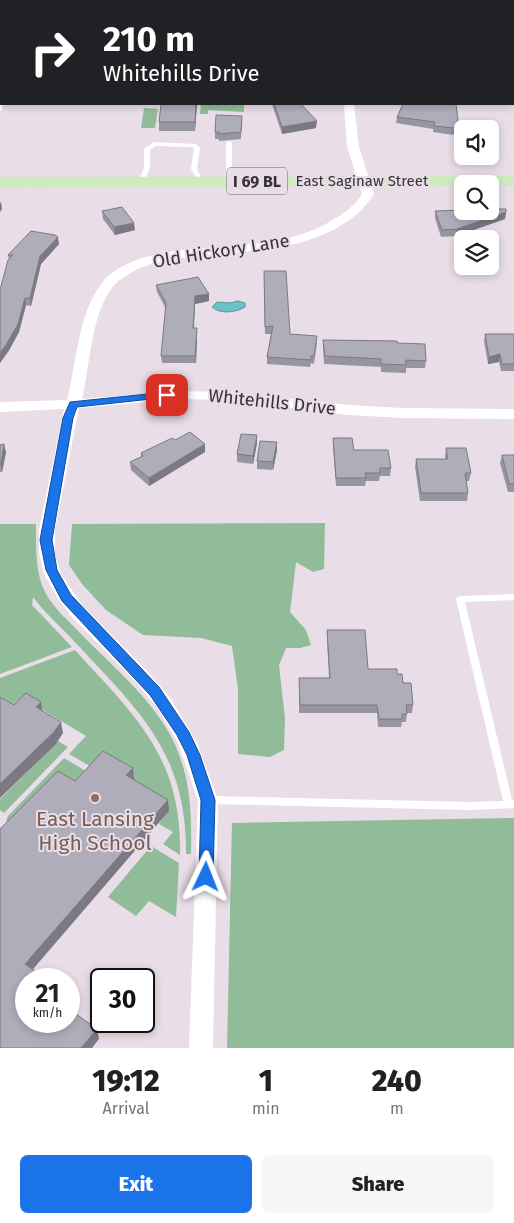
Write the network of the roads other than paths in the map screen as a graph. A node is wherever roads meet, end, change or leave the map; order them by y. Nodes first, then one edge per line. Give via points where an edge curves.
1 (0, 101) edge
2 (349, 105) edge
3 (0, 110) edge
4 (229, 143) edge
5 (200, 181) junction
6 (229, 181) junction
7 (364, 181) junction
8 (514, 181) edge
9 (0, 182) edge
10 (141, 182) junction
11 (73, 404) junction
12 (0, 407) edge
13 (514, 414) edge
14 (514, 596) edge
15 (208, 800) junction
16 (511, 804) edge
17 (201, 1048) edge

1 - 3 lane
2 - 7 street, Old Hickory Lane via 354,147
4 - 6 lane
5 - 6 main road, East Saginaw Street / I 69 BL
5 - 10 main road, East Saginaw Street / I 69 BL
5 - 10 lane via 194,168 197,148 194,145 154,144 147,149 147,168
6 - 7 main road, East Saginaw Street / I 69 BL
7 - 8 main road, East Saginaw Street / I 69 BL
7 - 11 street, Old Hickory Lane via 368,194 365,200 339,222 319,232 279,244 168,256 134,266 116,276 98,302
9 - 10 main road, East Saginaw Street / I 69 BL
11 - 12 street, Whitehills Drive
11 - 13 street, Whitehills Drive via 181,394 394,413
11 - 15 street, Old Hickory Lane via 46,540 52,570 58,585 76,610 154,691 169,711 194,755
14 - 16 lane via 460,599
15 - 16 lane via 470,806
15 - 17 street, Old Hickory Lane

